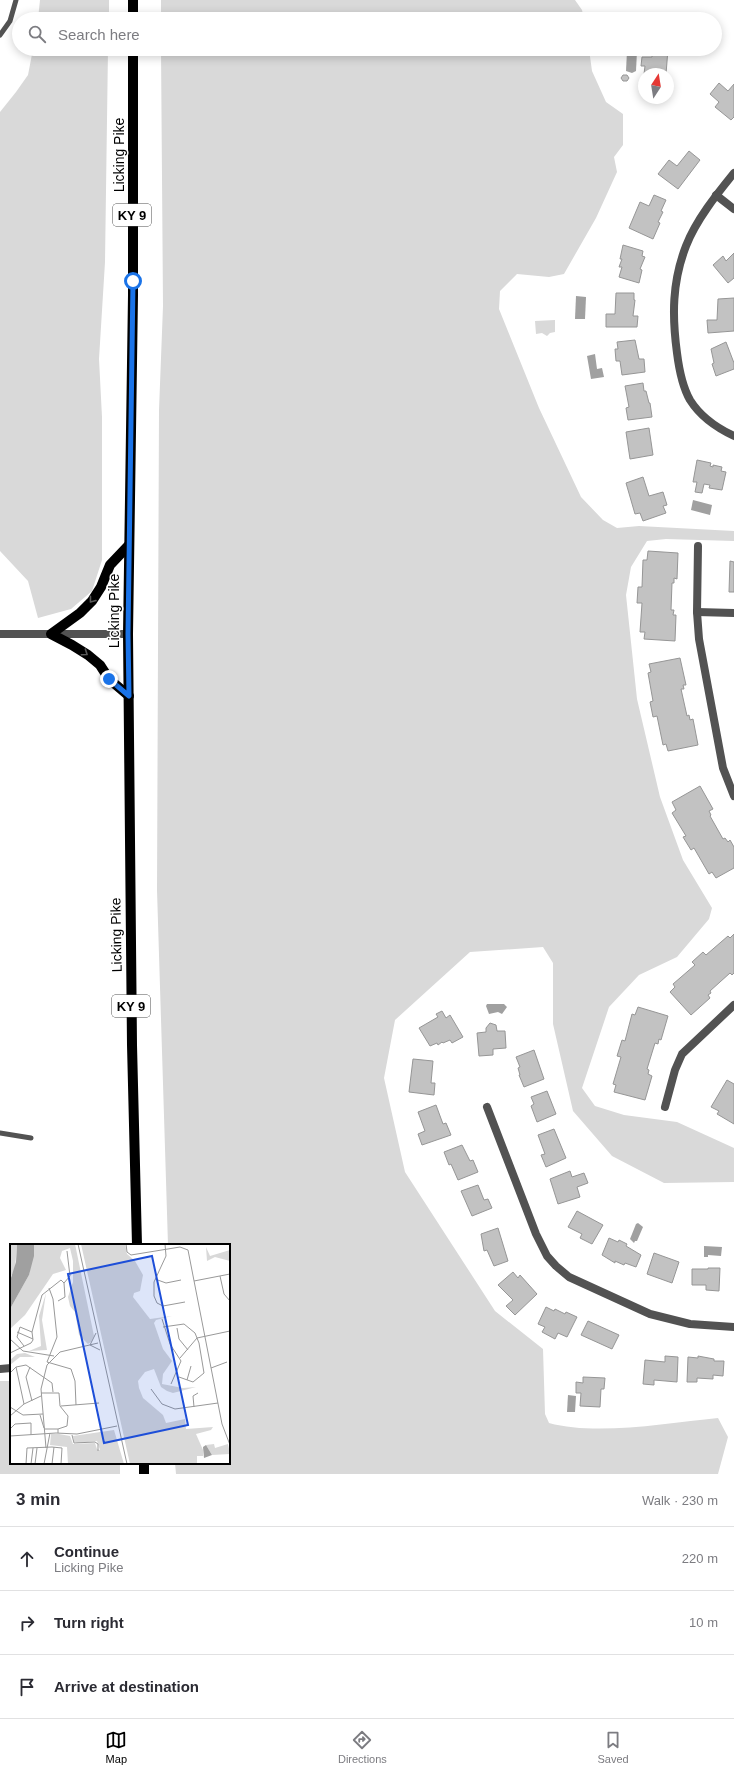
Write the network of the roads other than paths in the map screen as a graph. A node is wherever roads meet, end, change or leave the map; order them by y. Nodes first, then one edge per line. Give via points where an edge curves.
1 (16, 0) edge
2 (133, 0) edge
3 (12, 12) edge
4 (133, 12) edge
5 (12, 13) edge
6 (0, 35) edge
7 (133, 56) edge
8 (734, 173) edge
9 (716, 195) junction
10 (734, 209) edge
11 (734, 436) edge
12 (129, 545) junction
13 (698, 546) dead end
14 (697, 612) junction
15 (734, 613) edge
16 (0, 634) edge
17 (51, 634) junction
18 (128, 634) junction
19 (129, 696) junction
20 (734, 796) edge
21 (734, 1005) edge
22 (487, 1107) dead end
23 (666, 1107) dead end
24 (0, 1134) edge
25 (31, 1138) dead end
26 (137, 1244) edge
27 (734, 1327) edge

1 - 3 lane
2 - 4 main road
5 - 6 lane
7 - 12 main road, Licking Pike / KY 9
8 - 9 street
9 - 10 street
9 - 11 street via 686,245 675,288 673,316 678,363 690,400 706,419
12 -> 17 main road via 110,565 92,601
12 - 18 main road, Licking Pike / KY 9
13 - 14 street
14 - 15 street
14 - 20 street via 699,639 723,768
16 - 17 street
17 - 18 street
17 -> 19 main road via 88,655 109,679
18 - 19 main road, Licking Pike / KY 9
19 - 26 main road, Licking Pike / KY 9 via 131,1006
21 - 23 street via 682,1054 675,1070
22 - 27 street via 536,1234 547,1256 556,1266 569,1277 650,1314 690,1324
24 - 25 lane

